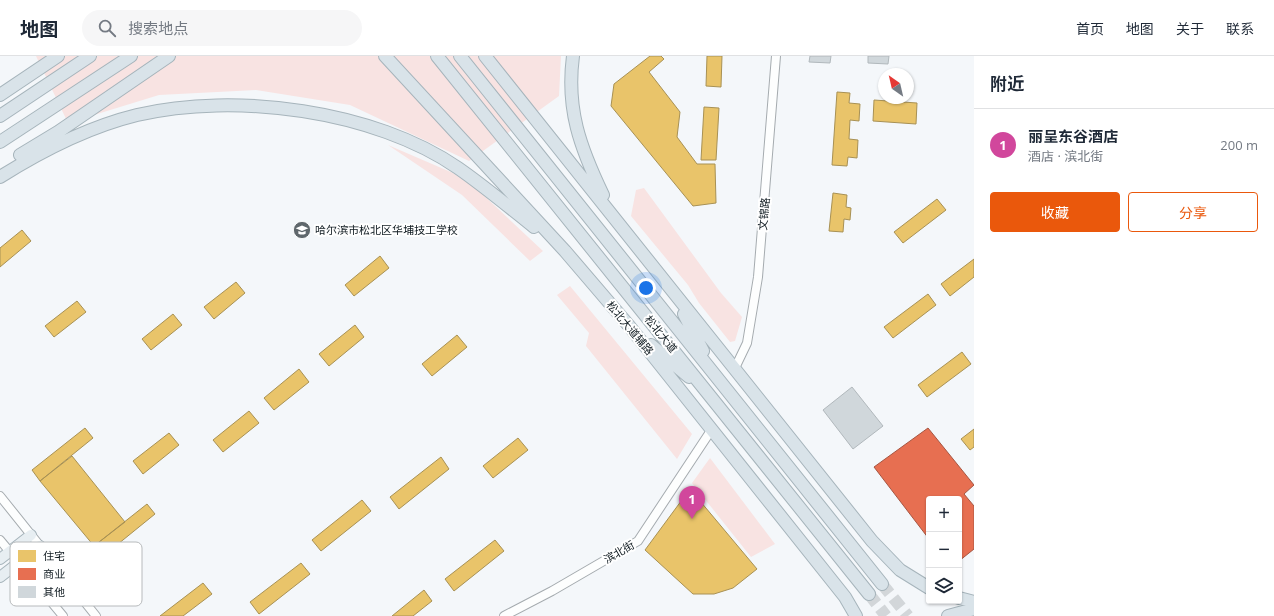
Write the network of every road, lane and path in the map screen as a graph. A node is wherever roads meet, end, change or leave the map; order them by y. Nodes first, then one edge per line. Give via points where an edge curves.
1 (58, 56) edge
2 (90, 56) edge
3 (131, 56) edge
4 (169, 56) edge
5 (385, 56) edge
6 (438, 56) edge
7 (460, 56) edge
8 (485, 56) edge
9 (573, 56) edge
10 (776, 56) edge
11 (0, 95) edge
12 (0, 116) edge
13 (0, 142) edge
14 (0, 168) edge
15 (0, 176) edge
16 (612, 214) junction
17 (565, 251) junction
18 (674, 293) junction
19 (630, 327) junction
20 (735, 368) junction
21 (714, 373) junction
22 (710, 395) junction
23 (712, 430) junction
24 (0, 496) edge
25 (31, 535) junction
26 (0, 540) edge
27 (22, 542) edge
28 (37, 542) edge
29 (9, 552) joint
30 (0, 559) edge
31 (10, 569) edge
32 (0, 577) edge
33 (882, 584) tunnel mouth
34 (926, 586) edge
35 (869, 594) tunnel mouth
36 (962, 599) edge
37 (974, 602) edge
38 (55, 606) edge
39 (88, 606) edge
40 (974, 609) edge
41 (63, 616) edge
42 (96, 616) edge
43 (504, 616) edge
44 (856, 616) edge
45 (948, 616) edge

1 - 11 highway
2 - 12 highway
3 - 13 highway
4 - 14 highway via 58,132
5 - 17 highway, 松北大道辅路
6 - 22 highway, 松北大道
7 - 21 highway, 松北大道
8 - 16 highway
9 - 16 highway via 570,93 576,131
10 - 20 street, 文锦路 via 758,277 747,344
15 - 17 highway via 81,133 138,115 207,105 293,110 360,124 410,142 457,167
16 - 18 highway
17 - 19 highway, 松北大道辅路
18 - 20 highway
18 - 21 highway
19 - 22 highway
19 - 23 highway, 松北大道辅路
20 - 34 highway via 872,541 900,570
21 - 33 highway, 松北大道
22 - 35 highway, 松北大道
23 - 43 street, 滨北街 via 638,541
23 - 44 highway, 松北大道辅路 via 845,597
24 - 25 street
25 - 27 main road
25 - 28 street
26 - 29 street
29 - 30 main road
31 - 32 main road
36 - 37 highway
38 - 41 street
39 - 42 street
40 - 45 highway

